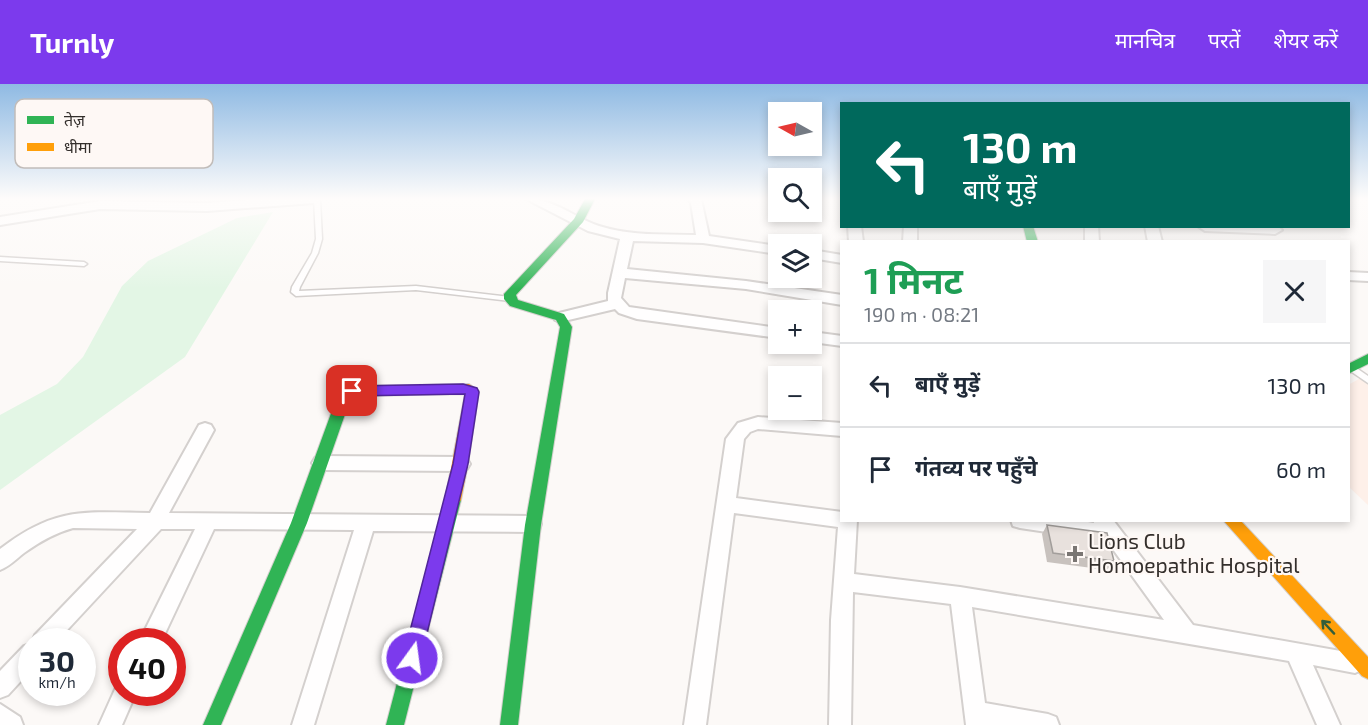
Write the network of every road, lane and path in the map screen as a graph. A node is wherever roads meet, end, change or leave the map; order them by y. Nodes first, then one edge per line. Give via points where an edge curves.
1 (318, 229) edge
2 (570, 229) edge
3 (596, 229) edge
4 (701, 229) edge
5 (627, 237) junction
6 (703, 239) junction
7 (768, 249) edge
8 (822, 256) edge
9 (0, 259) edge
10 (840, 259) edge
11 (84, 264) dead end
12 (621, 273) junction
13 (1350, 276) edge
14 (1368, 277) edge
15 (510, 299) junction
16 (840, 300) edge
17 (617, 304) junction
18 (561, 317) junction
19 (768, 332) edge
20 (822, 338) edge
21 (840, 341) edge
22 (1368, 358) edge
23 (1350, 369) edge
24 (1368, 380) edge
25 (205, 430) dead end
26 (840, 430) edge
27 (321, 463) junction
28 (461, 464) junction
29 (726, 504) junction
30 (840, 520) edge
31 (155, 522) junction
32 (208, 522) junction
33 (848, 522) edge
34 (1045, 522) edge
35 (1232, 522) edge
36 (1249, 522) edge
37 (299, 523) junction
38 (366, 523) junction
39 (447, 524) junction
40 (532, 524) junction
41 (1107, 527) edge
42 (0, 561) edge
43 (843, 582) junction
44 (960, 596) junction
45 (55, 628) edge
46 (157, 628) edge
47 (1187, 634) junction
48 (1296, 651) junction
49 (1366, 661) edge
50 (18, 668) edge
51 (0, 687) edge
52 (119, 706) edge
53 (0, 715) edge
54 (976, 718) edge
55 (12, 725) edge
56 (110, 725) edge
57 (212, 725) edge
58 (303, 725) edge
59 (395, 725) edge
60 (508, 725) edge
61 (695, 725) edge
62 (840, 725) edge
63 (1048, 725) edge
64 (1329, 725) edge

1 - 15 lane via 315,253 296,287 298,294 416,288
2 - 15 street via 513,288
3 - 5 street
4 - 6 street
5 - 6 street
5 - 12 street
6 - 7 street
8 - 10 street
9 - 11 lane
12 - 16 street via 746,285
12 - 17 street via 615,293
13 - 14 street
15 - 18 street
17 - 18 street
17 - 19 street via 637,314
18 - 40 street via 566,327
20 - 21 street
22 - 23 street
23 - 24 lane
25 - 31 street
26 - 29 street via 758,423 739,430
27 - 28 street
27 - 28 street via 347,394 352,391 463,388 472,392
27 - 37 street
28 - 39 street
29 - 30 street
29 - 61 street
31 - 32 street
31 - 42 street via 74,520 52,525 30,536
31 - 45 street
32 - 37 street
32 - 46 street
33 - 43 street
34 - 41 street
49 -> 35 street
36 - 49 street
37 - 38 street
37 - 57 street
38 - 39 street
38 - 58 street
39 - 40 street
39 - 59 street
40 - 60 street
41 - 47 street
43 - 44 street
43 - 62 street
44 - 47 street
44 - 54 street
47 - 48 street
48 - 49 street
48 - 64 street
50 - 51 street
52 - 56 street
53 - 55 street
54 - 63 street

